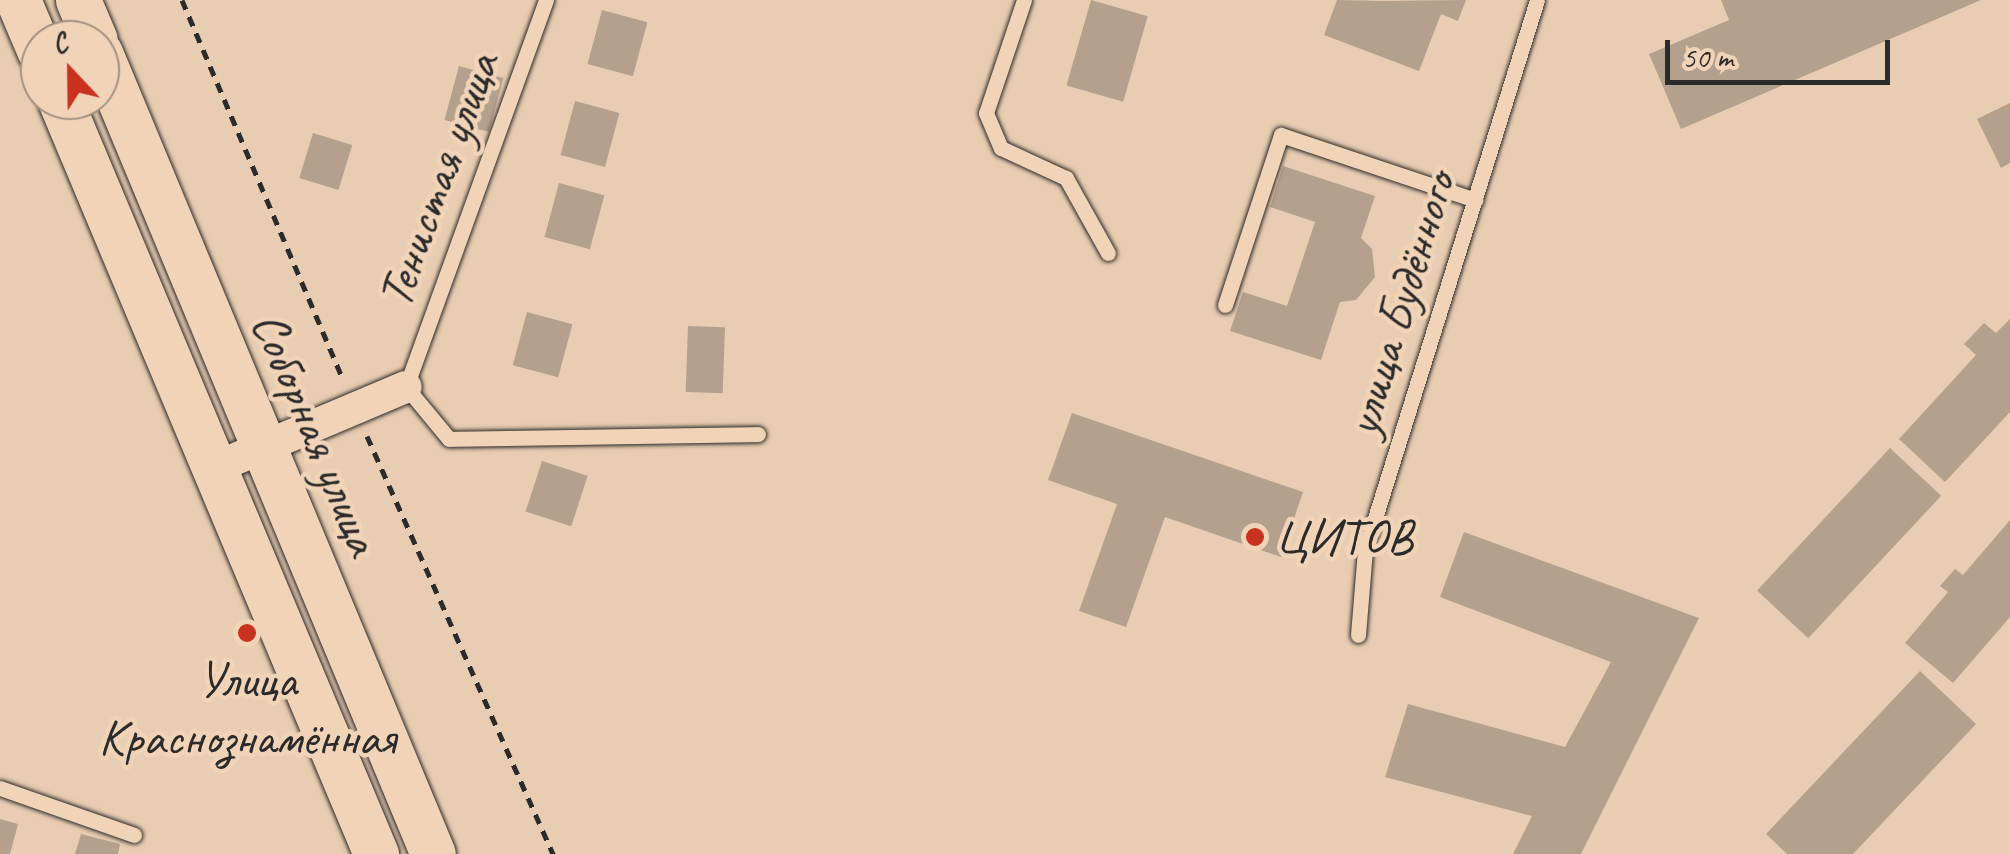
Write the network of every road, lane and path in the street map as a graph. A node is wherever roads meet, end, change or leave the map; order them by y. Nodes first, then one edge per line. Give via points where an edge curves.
1 (546, 0) edge
2 (1024, 0) edge
3 (1537, 0) edge
4 (120, 101) edge
5 (68, 120) edge
6 (1475, 200) junction
7 (1108, 253) dead end
8 (1225, 304) dead end
9 (406, 387) junction
10 (758, 434) dead end
11 (262, 448) junction
12 (214, 468) junction
13 (1358, 634) dead end
14 (0, 788) edge
15 (134, 835) dead end
16 (376, 854) edge
17 (433, 854) edge

1 - 9 lane, Тенистая улица
2 - 7 lane via 986,113 1001,148 1066,178
3 - 6 lane, улица Будённого
4 - 11 street, Соборная улица
5 - 12 street
6 - 8 lane via 1281,136
6 - 13 lane, улица Будённого via 1365,550
9 - 10 lane via 449,440
9 - 11 street
11 - 12 street
11 - 17 street, Соборная улица
12 - 16 street
14 - 15 lane

